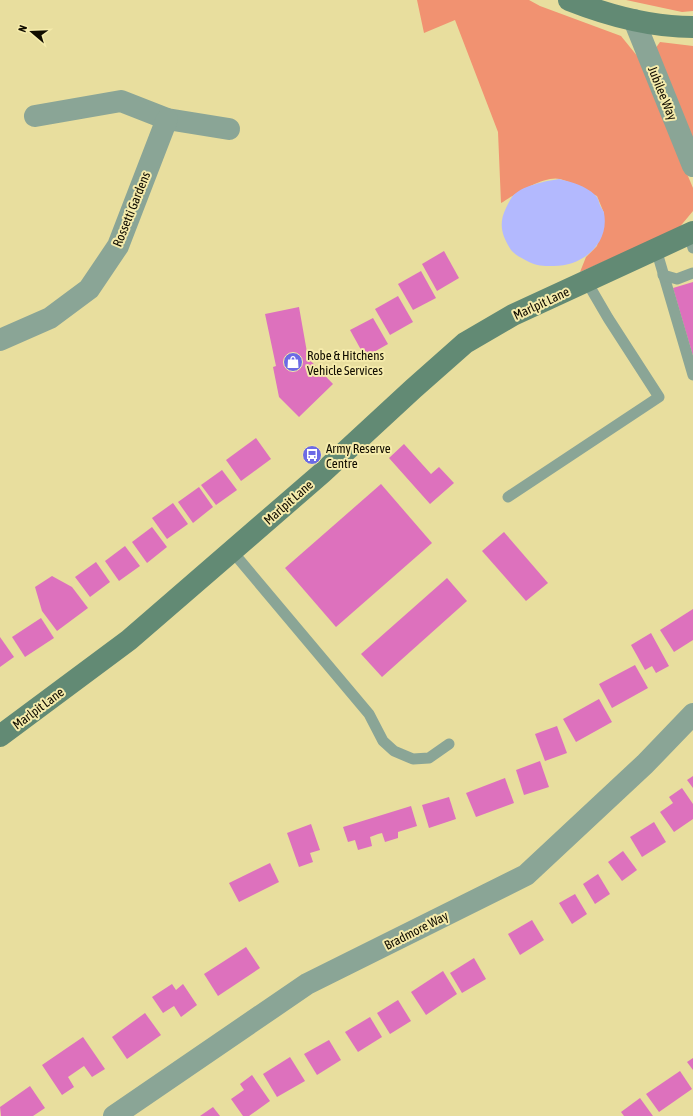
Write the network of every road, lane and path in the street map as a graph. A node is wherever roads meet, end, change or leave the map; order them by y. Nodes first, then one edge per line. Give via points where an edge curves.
1 (569, 0) edge
2 (634, 20) junction
3 (693, 27) edge
4 (35, 116) dead end
5 (167, 118) junction
6 (229, 129) dead end
7 (693, 166) edge
8 (692, 238) edge
9 (656, 249) junction
10 (693, 273) edge
11 (663, 275) junction
12 (587, 282) junction
13 (0, 340) edge
14 (693, 375) edge
15 (508, 497) dead end
16 (232, 551) junction
17 (693, 714) edge
18 (0, 736) edge
19 (449, 744) dead end
20 (114, 1116) edge

1 - 2 main road
2 - 3 main road
2 - 7 street, Jubilee Way
4 - 5 street via 121,101
5 - 6 street
5 - 13 street, Rossetti Gardens via 118,246 89,289 50,318
8 - 9 main road, Marlpit Lane
9 - 11 lane
9 - 12 main road, Marlpit Lane
10 - 11 lane via 677,279
11 - 14 lane
12 - 15 lane via 659,396
12 - 16 main road, Marlpit Lane via 514,315 465,342 322,473
16 - 18 main road, Marlpit Lane via 129,640
16 - 19 lane via 369,714 383,742 394,751 413,759 428,758
17 - 20 street, Bradmore Way via 645,764 526,875 307,984

